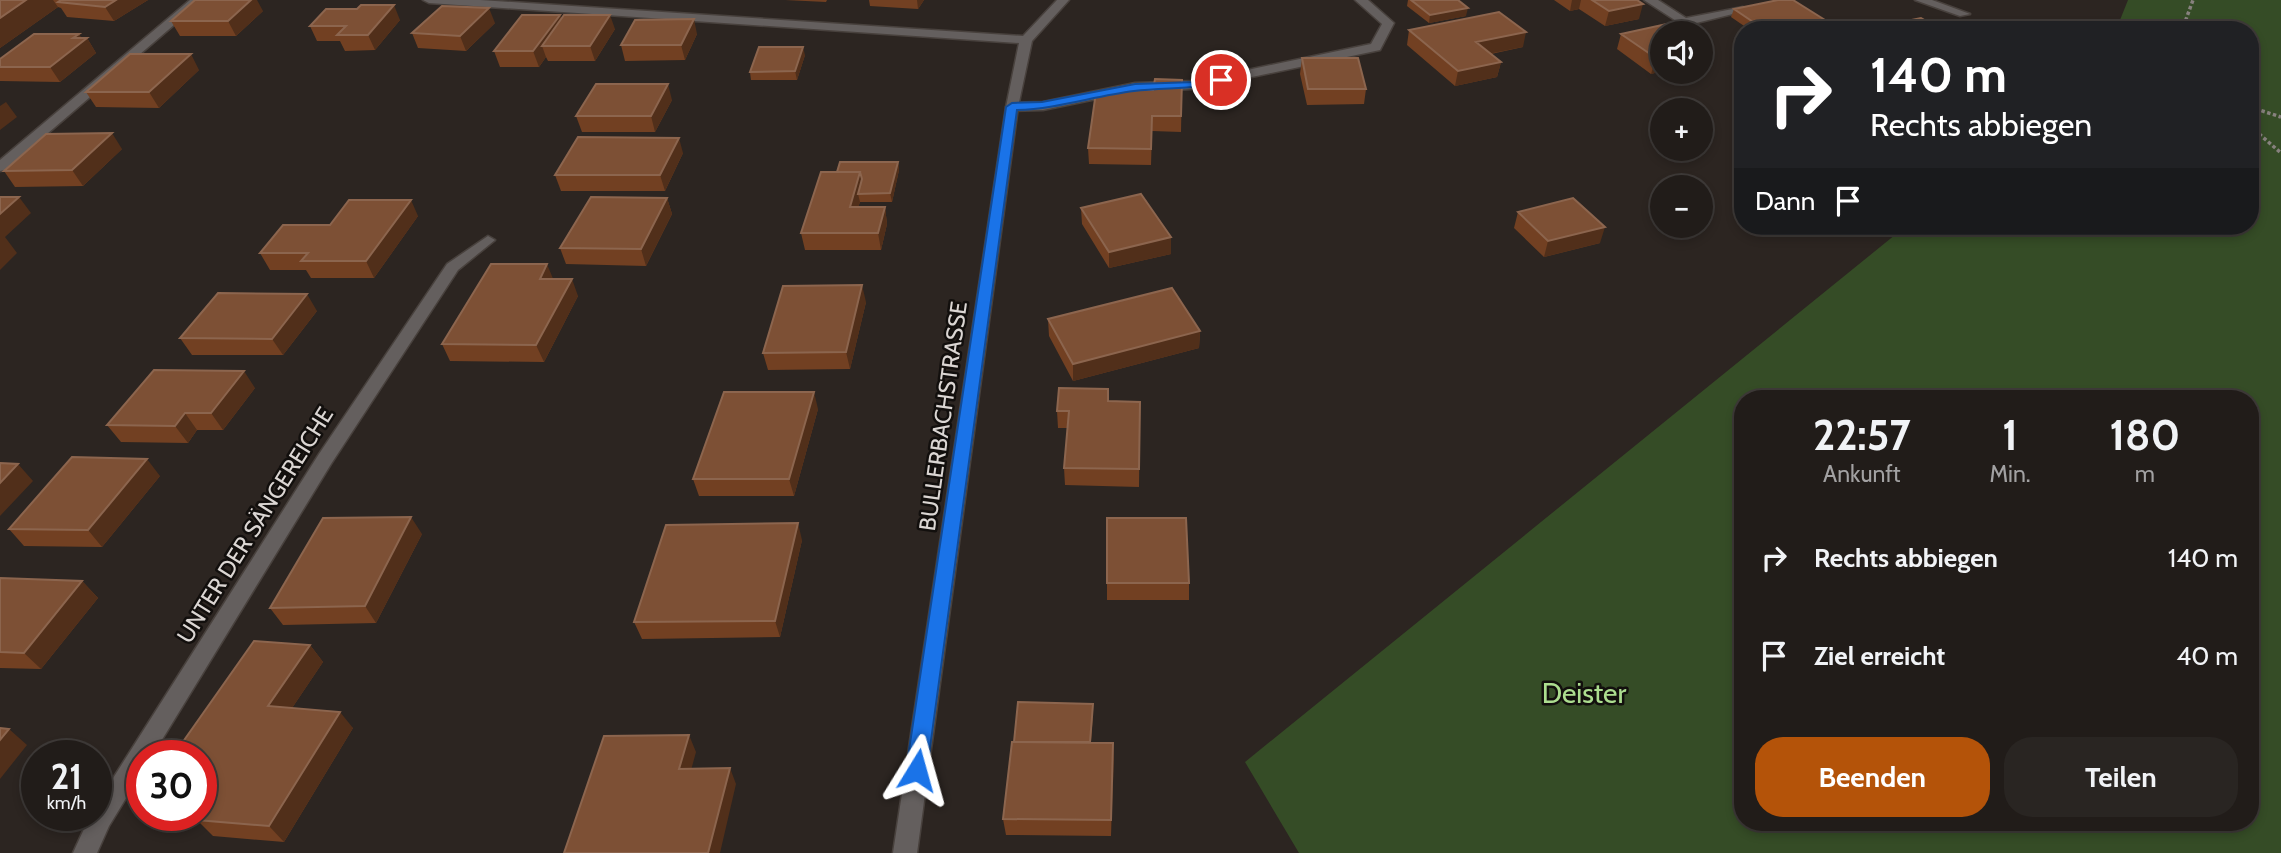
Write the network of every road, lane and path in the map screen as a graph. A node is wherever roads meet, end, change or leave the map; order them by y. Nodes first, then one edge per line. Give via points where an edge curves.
1 (197, 0) edge
2 (429, 0) edge
3 (610, 0) edge
4 (1063, 0) edge
5 (1361, 0) edge
6 (1650, 0) edge
7 (1921, 0) edge
8 (2193, 0) edge
9 (1743, 10) edge
10 (600, 11) junction
11 (1964, 14) dead end
12 (2185, 21) edge
13 (1026, 40) junction
14 (1012, 107) junction
15 (2259, 110) edge
16 (2281, 117) edge
17 (2259, 134) edge
18 (2281, 153) edge
19 (0, 167) edge
20 (488, 240) dead end
21 (85, 853) edge
22 (905, 853) edge

1 - 19 street
2 - 10 street
3 - 10 street
4 - 13 street
5 - 14 street via 1388,23 1376,47 1195,85 1135,87 1042,106
6 - 9 street via 1684,22
7 - 11 street
8 - 12 path
10 - 13 street
13 - 14 street, BULLERBACHSTRASSE
14 - 22 street, BULLERBACHSTRASSE
15 - 16 path
17 - 18 path
20 - 21 street, UNTER DER SÄNGEREICHE via 453,267 325,459 100,818

